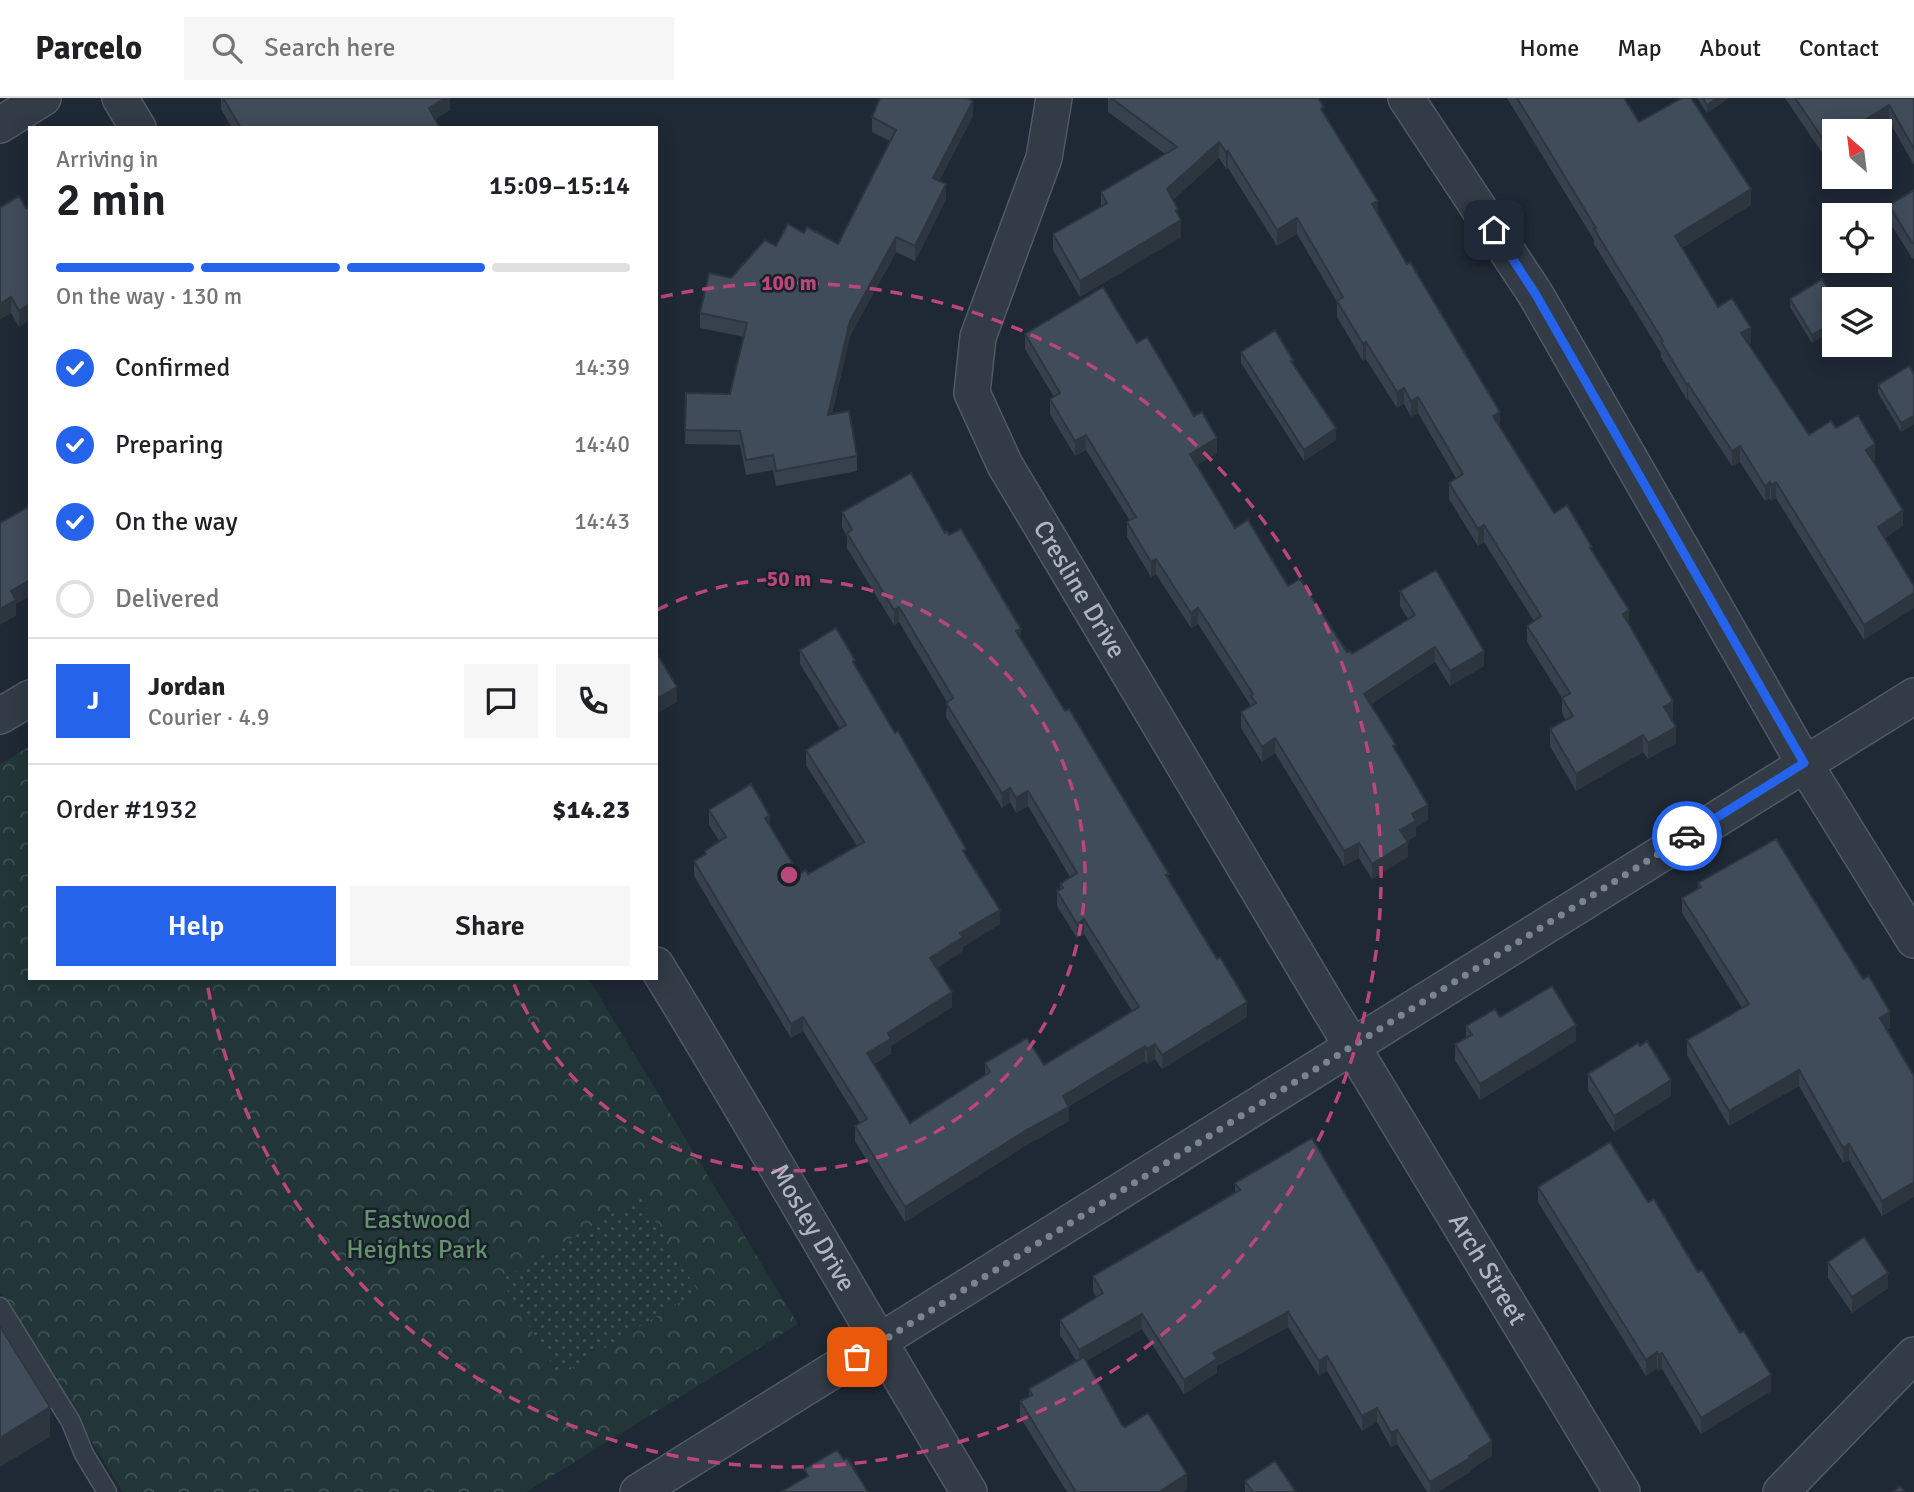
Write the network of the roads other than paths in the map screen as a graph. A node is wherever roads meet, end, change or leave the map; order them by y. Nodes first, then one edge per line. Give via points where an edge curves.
1 (43, 98) edge
2 (120, 98) edge
3 (1054, 98) edge
4 (1406, 98) edge
5 (0, 125) edge
6 (137, 126) edge
7 (1914, 696) edge
8 (28, 699) edge
9 (0, 716) edge
10 (1804, 763) junction
11 (1914, 940) edge
12 (658, 968) edge
13 (1352, 1047) junction
14 (0, 1307) edge
15 (879, 1343) junction
16 (1914, 1355) edge
17 (107, 1492) edge
18 (638, 1492) edge
19 (969, 1492) edge
20 (1622, 1492) edge
21 (1781, 1492) edge

1 - 5 street
2 - 6 street
3 - 13 street, Cresline Drive via 1044,158 978,337 972,393 1005,465
4 - 10 street via 1536,295
7 - 10 street
8 - 9 street
10 - 11 street
10 - 13 street
12 - 15 street, Mosley Drive
13 - 15 street
13 - 20 street, Arch Street
14 - 17 lane via 71,1422
15 - 18 street
15 - 19 street, Mosley Drive
16 - 21 street

